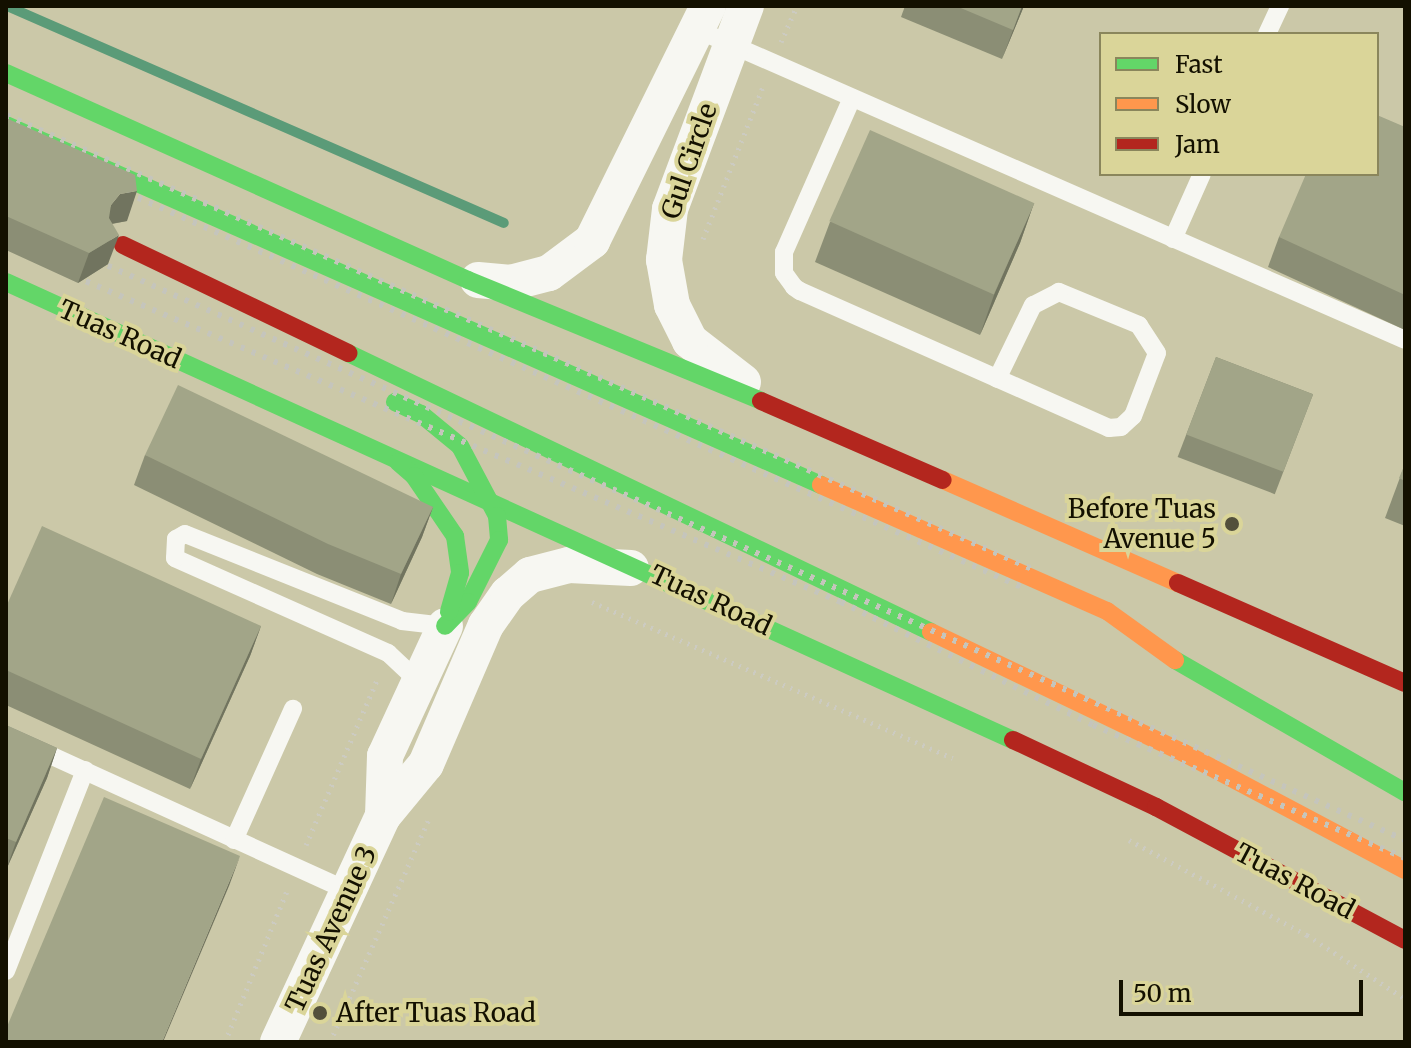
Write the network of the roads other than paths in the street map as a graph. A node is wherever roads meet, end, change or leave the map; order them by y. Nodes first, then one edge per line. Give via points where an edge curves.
1 (746, 6) edge
2 (1280, 6) edge
3 (702, 18) edge
4 (1268, 32) edge
5 (729, 45) junction
6 (6, 73) edge
7 (852, 98) junction
8 (6, 125) edge
9 (1201, 176) edge
10 (1173, 239) junction
11 (123, 245) dead end
12 (468, 280) junction
13 (6, 282) edge
14 (308, 333) junction
15 (1405, 340) edge
16 (330, 366) dead end
17 (997, 379) junction
18 (380, 395) dead end
19 (787, 412) junction
20 (384, 450) junction
21 (492, 500) junction
22 (649, 571) junction
23 (445, 626) junction
24 (1338, 654) junction
25 (1185, 667) junction
26 (419, 682) junction
27 (1405, 683) edge
28 (1405, 697) edge
29 (293, 709) dead end
30 (1332, 727) dead end
31 (6, 735) edge
32 (85, 770) junction
33 (1405, 792) edge
34 (383, 816) junction
35 (234, 840) junction
36 (1405, 870) edge
37 (350, 892) junction
38 (1405, 940) edge
39 (6, 971) edge
40 (278, 1042) edge

1 - 5 street, Gul Circle
2 - 4 lane
3 - 5 lane
3 - 12 street, Gul Circle via 592,241 569,262 528,280
5 - 7 lane
5 - 19 street, Gul Circle via 670,209 666,284 690,341
6 - 12 main road
7 - 10 lane
7 - 17 lane via 784,252 786,277 800,291
8 - 25 main road via 1107,611
9 - 10 lane
10 - 15 lane
11 - 14 main road
12 - 19 main road
13 - 20 main road, Tuas Road
14 - 16 main road
14 - 36 main road via 1184,753
17 - 17 lane via 1117,428 1133,416 1157,353 1139,325 1059,292 1033,305
18 - 21 main road via 421,414 460,446
19 - 24 main road
20 - 21 main road, Tuas Road
20 - 23 main road via 414,476 455,536 460,573
21 - 22 main road, Tuas Road
21 - 23 main road via 499,540 468,602
22 - 34 street, Tuas Avenue 3 via 569,565 530,575 508,594 486,625 426,764
22 - 38 main road, Tuas Road via 1156,807
23 - 26 street, Tuas Avenue 3
23 - 26 lane via 402,621 185,534 176,539 175,558 388,653
24 - 27 main road
24 - 28 main road
25 - 30 main road
25 - 33 main road
26 - 34 street, Tuas Avenue 3 via 385,756
29 - 35 lane
31 - 32 lane
32 - 35 lane
32 - 39 lane
34 - 37 street, Tuas Avenue 3
35 - 37 lane
37 - 40 street, Tuas Avenue 3

